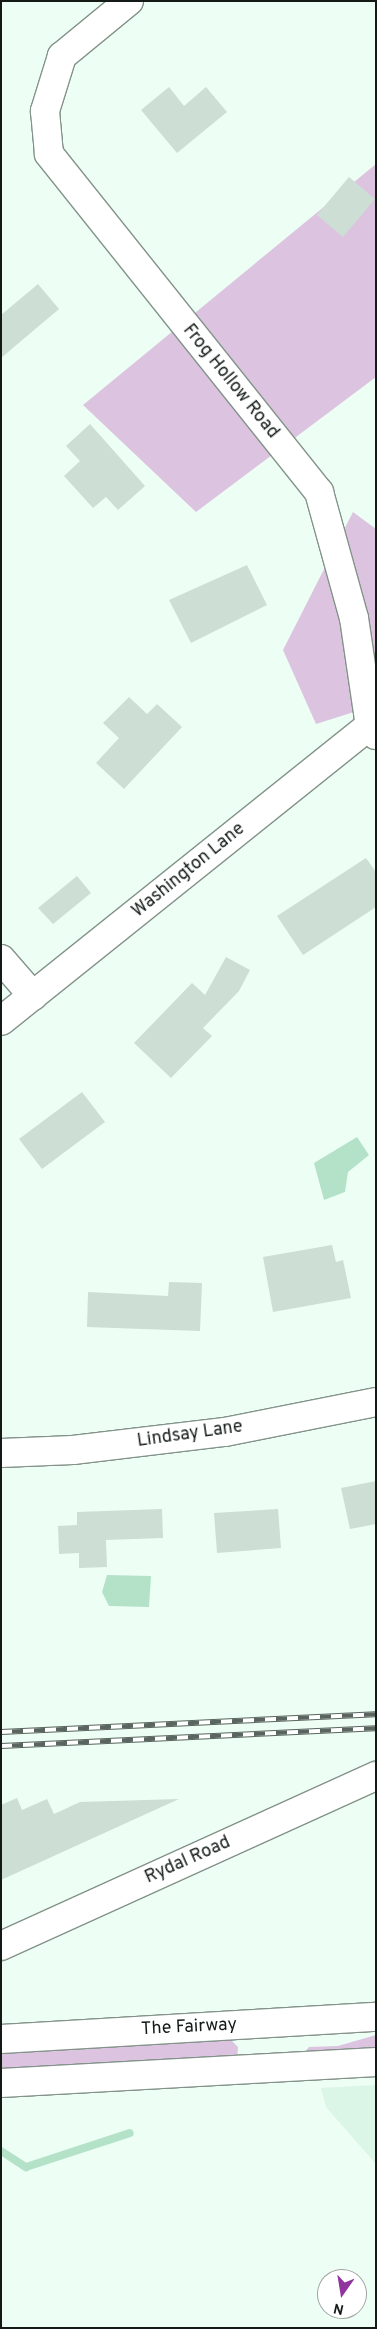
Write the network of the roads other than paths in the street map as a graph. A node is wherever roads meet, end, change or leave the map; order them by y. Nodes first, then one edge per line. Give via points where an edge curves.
1 (129, 1) edge
2 (374, 727) edge
3 (1, 959) edge
4 (33, 996) junction
5 (1, 1021) edge
6 (376, 1402) edge
7 (1, 1453) edge
8 (376, 1776) edge
9 (1, 1946) edge
10 (376, 2017) edge
11 (268, 2024) junction
12 (1, 2040) edge
13 (376, 2062) edge
14 (271, 2068) junction
15 (1, 2083) edge

1 - 2 street, Frog Hollow Road via 62,56 45,111 49,154 319,492 354,618
2 - 4 street, Washington Lane
3 - 4 street
4 - 5 street, Washington Lane
6 - 7 street, Lindsay Lane via 225,1432 73,1450
8 - 9 street, Rydal Road
10 - 11 street, The Fairway
11 - 12 street, The Fairway
11 - 14 street
13 - 14 street
14 - 15 street

